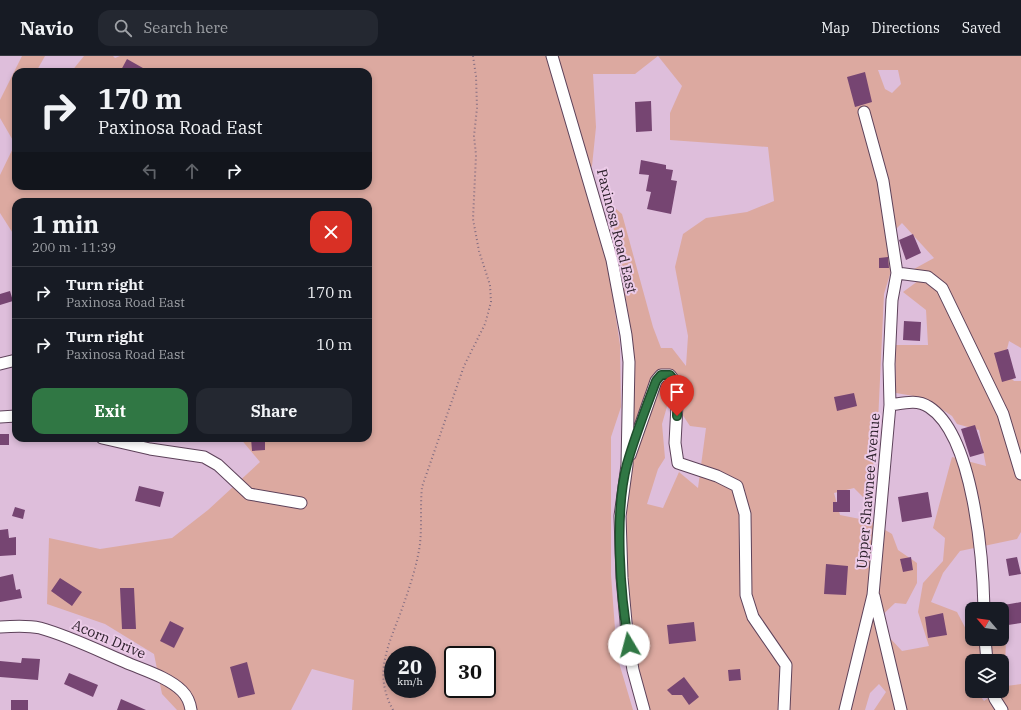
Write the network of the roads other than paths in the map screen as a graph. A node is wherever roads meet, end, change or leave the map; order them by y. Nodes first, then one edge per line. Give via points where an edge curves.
1 (552, 56) edge
2 (864, 112) dead end
3 (897, 273) junction
4 (12, 361) edge
5 (0, 364) edge
6 (890, 404) junction
7 (12, 416) edge
8 (0, 417) edge
9 (119, 442) edge
10 (627, 465) junction
11 (1021, 474) edge
12 (301, 503) dead end
13 (873, 595) junction
14 (984, 602) edge
15 (0, 626) edge
16 (995, 698) edge
17 (191, 710) edge
18 (644, 710) edge
19 (784, 710) edge
20 (845, 710) edge
21 (901, 710) edge
22 (1002, 710) edge

1 - 10 street, Paxinosa Road East via 612,260 622,313 629,362
2 - 3 street, Upper Shawnee Avenue via 883,181
3 - 6 street, Upper Shawnee Avenue via 892,300
3 - 11 street via 928,277 942,288 1003,414
4 - 5 street
6 - 13 street, Upper Shawnee Avenue
6 - 14 street via 914,401 929,407 952,434 972,494
7 - 8 street
9 - 12 street via 204,457 218,464 249,494
10 - 18 street, Paxinosa Road East via 620,516 622,578 632,663
10 - 19 street, Paxinosa Road East via 656,381 661,375 670,375 678,386 675,443 678,463 729,481 737,486 742,498 745,514 746,594 753,617 786,665
13 - 20 street, Upper Shawnee Avenue
13 - 21 street
15 - 17 street, Acorn Drive via 38,628 66,637 153,674 182,691
16 - 22 street

